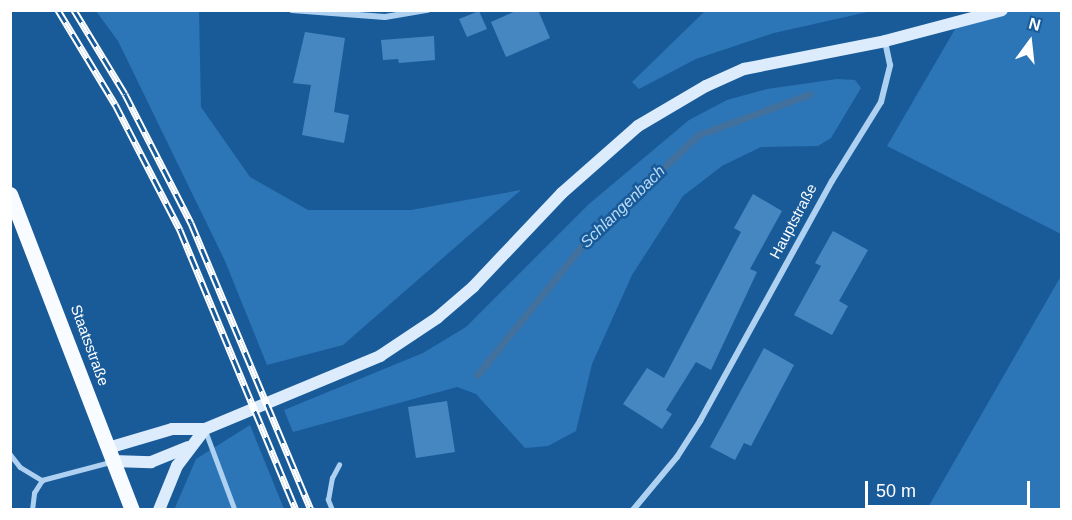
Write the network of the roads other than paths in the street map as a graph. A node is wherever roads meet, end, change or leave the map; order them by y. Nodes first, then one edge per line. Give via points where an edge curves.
1 (292, 10) edge
2 (427, 10) edge
3 (1002, 10) edge
4 (885, 41) junction
5 (10, 194) edge
6 (205, 429) junction
7 (191, 444) junction
8 (10, 454) edge
9 (111, 455) junction
10 (339, 465) dead end
11 (42, 480) junction
12 (32, 510) edge
13 (132, 510) edge
14 (159, 510) edge
15 (235, 510) edge
16 (332, 510) edge
17 (633, 510) edge

1 - 2 street via 385,16
3 - 4 street
4 - 6 street via 744,69 672,103 638,126 562,193 493,268 418,332 355,368
4 - 17 street, Hauptstraße via 890,65 881,102 837,172 700,421 677,457
5 - 9 main road, Staatsstraße
6 - 7 street
6 - 9 street via 172,429
6 - 15 lane
7 - 9 street via 151,462
7 - 14 street via 169,481
8 - 11 lane via 20,467
9 - 11 lane
9 - 13 main road, Staatsstraße
10 - 16 lane via 328,500
11 - 12 lane via 34,493

